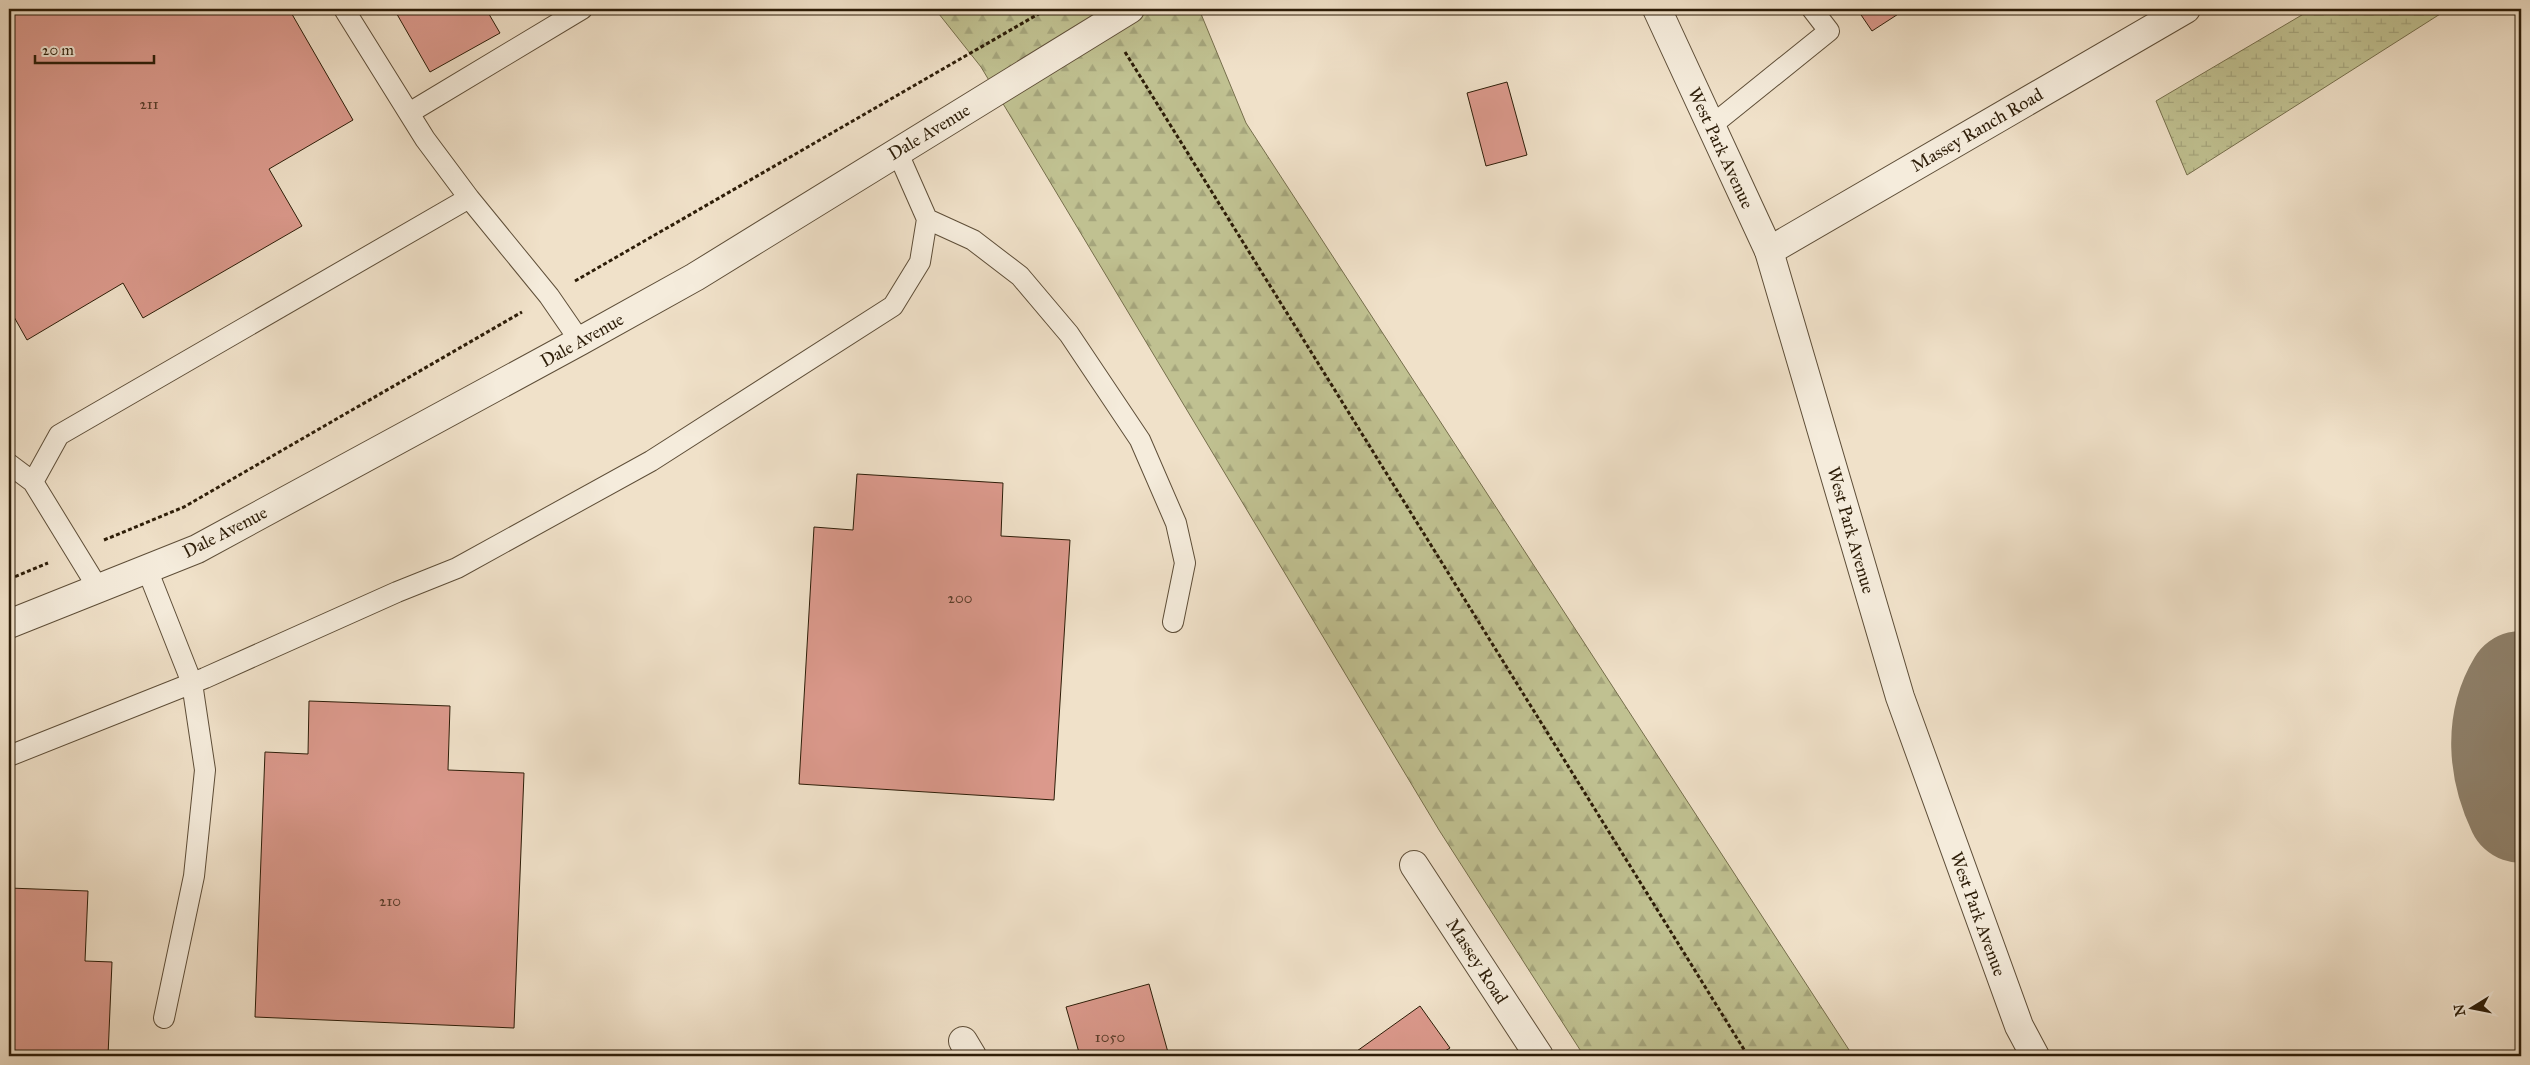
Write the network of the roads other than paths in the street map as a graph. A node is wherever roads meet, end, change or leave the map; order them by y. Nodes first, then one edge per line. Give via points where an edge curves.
1 (344, 9) edge
2 (582, 9) edge
3 (1130, 9) edge
4 (1657, 9) edge
5 (1812, 9) edge
6 (2186, 9) edge
7 (409, 113) junction
8 (1711, 126) junction
9 (897, 151) junction
10 (469, 198) junction
11 (927, 219) junction
12 (1769, 251) junction
13 (580, 341) junction
14 (9, 464) edge
15 (33, 482) junction
16 (147, 569) junction
17 (98, 588) junction
18 (1173, 622) dead end
19 (9, 624) edge
20 (192, 683) junction
21 (9, 756) edge
22 (1414, 865) dead end
23 (164, 1018) dead end
24 (1539, 1056) edge
25 (2035, 1056) edge

1 - 7 lane
2 - 7 lane
3 - 9 street, Dale Avenue
4 - 8 street, West Park Avenue
5 - 8 lane via 1829,31
6 - 12 street, Massey Ranch Road
7 - 10 lane
8 - 12 street, West Park Avenue
9 - 11 lane
9 - 13 street, Dale Avenue via 695,277
10 - 13 lane via 549,296
10 - 15 lane via 59,435
11 - 18 lane via 973,240 1020,276 1069,334 1140,440 1176,523 1185,563
11 - 20 lane via 920,262 892,306 651,461 458,568
12 - 25 street, West Park Avenue via 1900,697 2019,1026
13 - 16 street, Dale Avenue via 197,549
14 - 15 lane
15 - 17 lane
16 - 17 street, Dale Avenue
16 - 20 lane
17 - 19 street, Dale Avenue
20 - 21 lane
20 - 23 lane via 204,770 194,876
22 - 24 street, Massey Road

